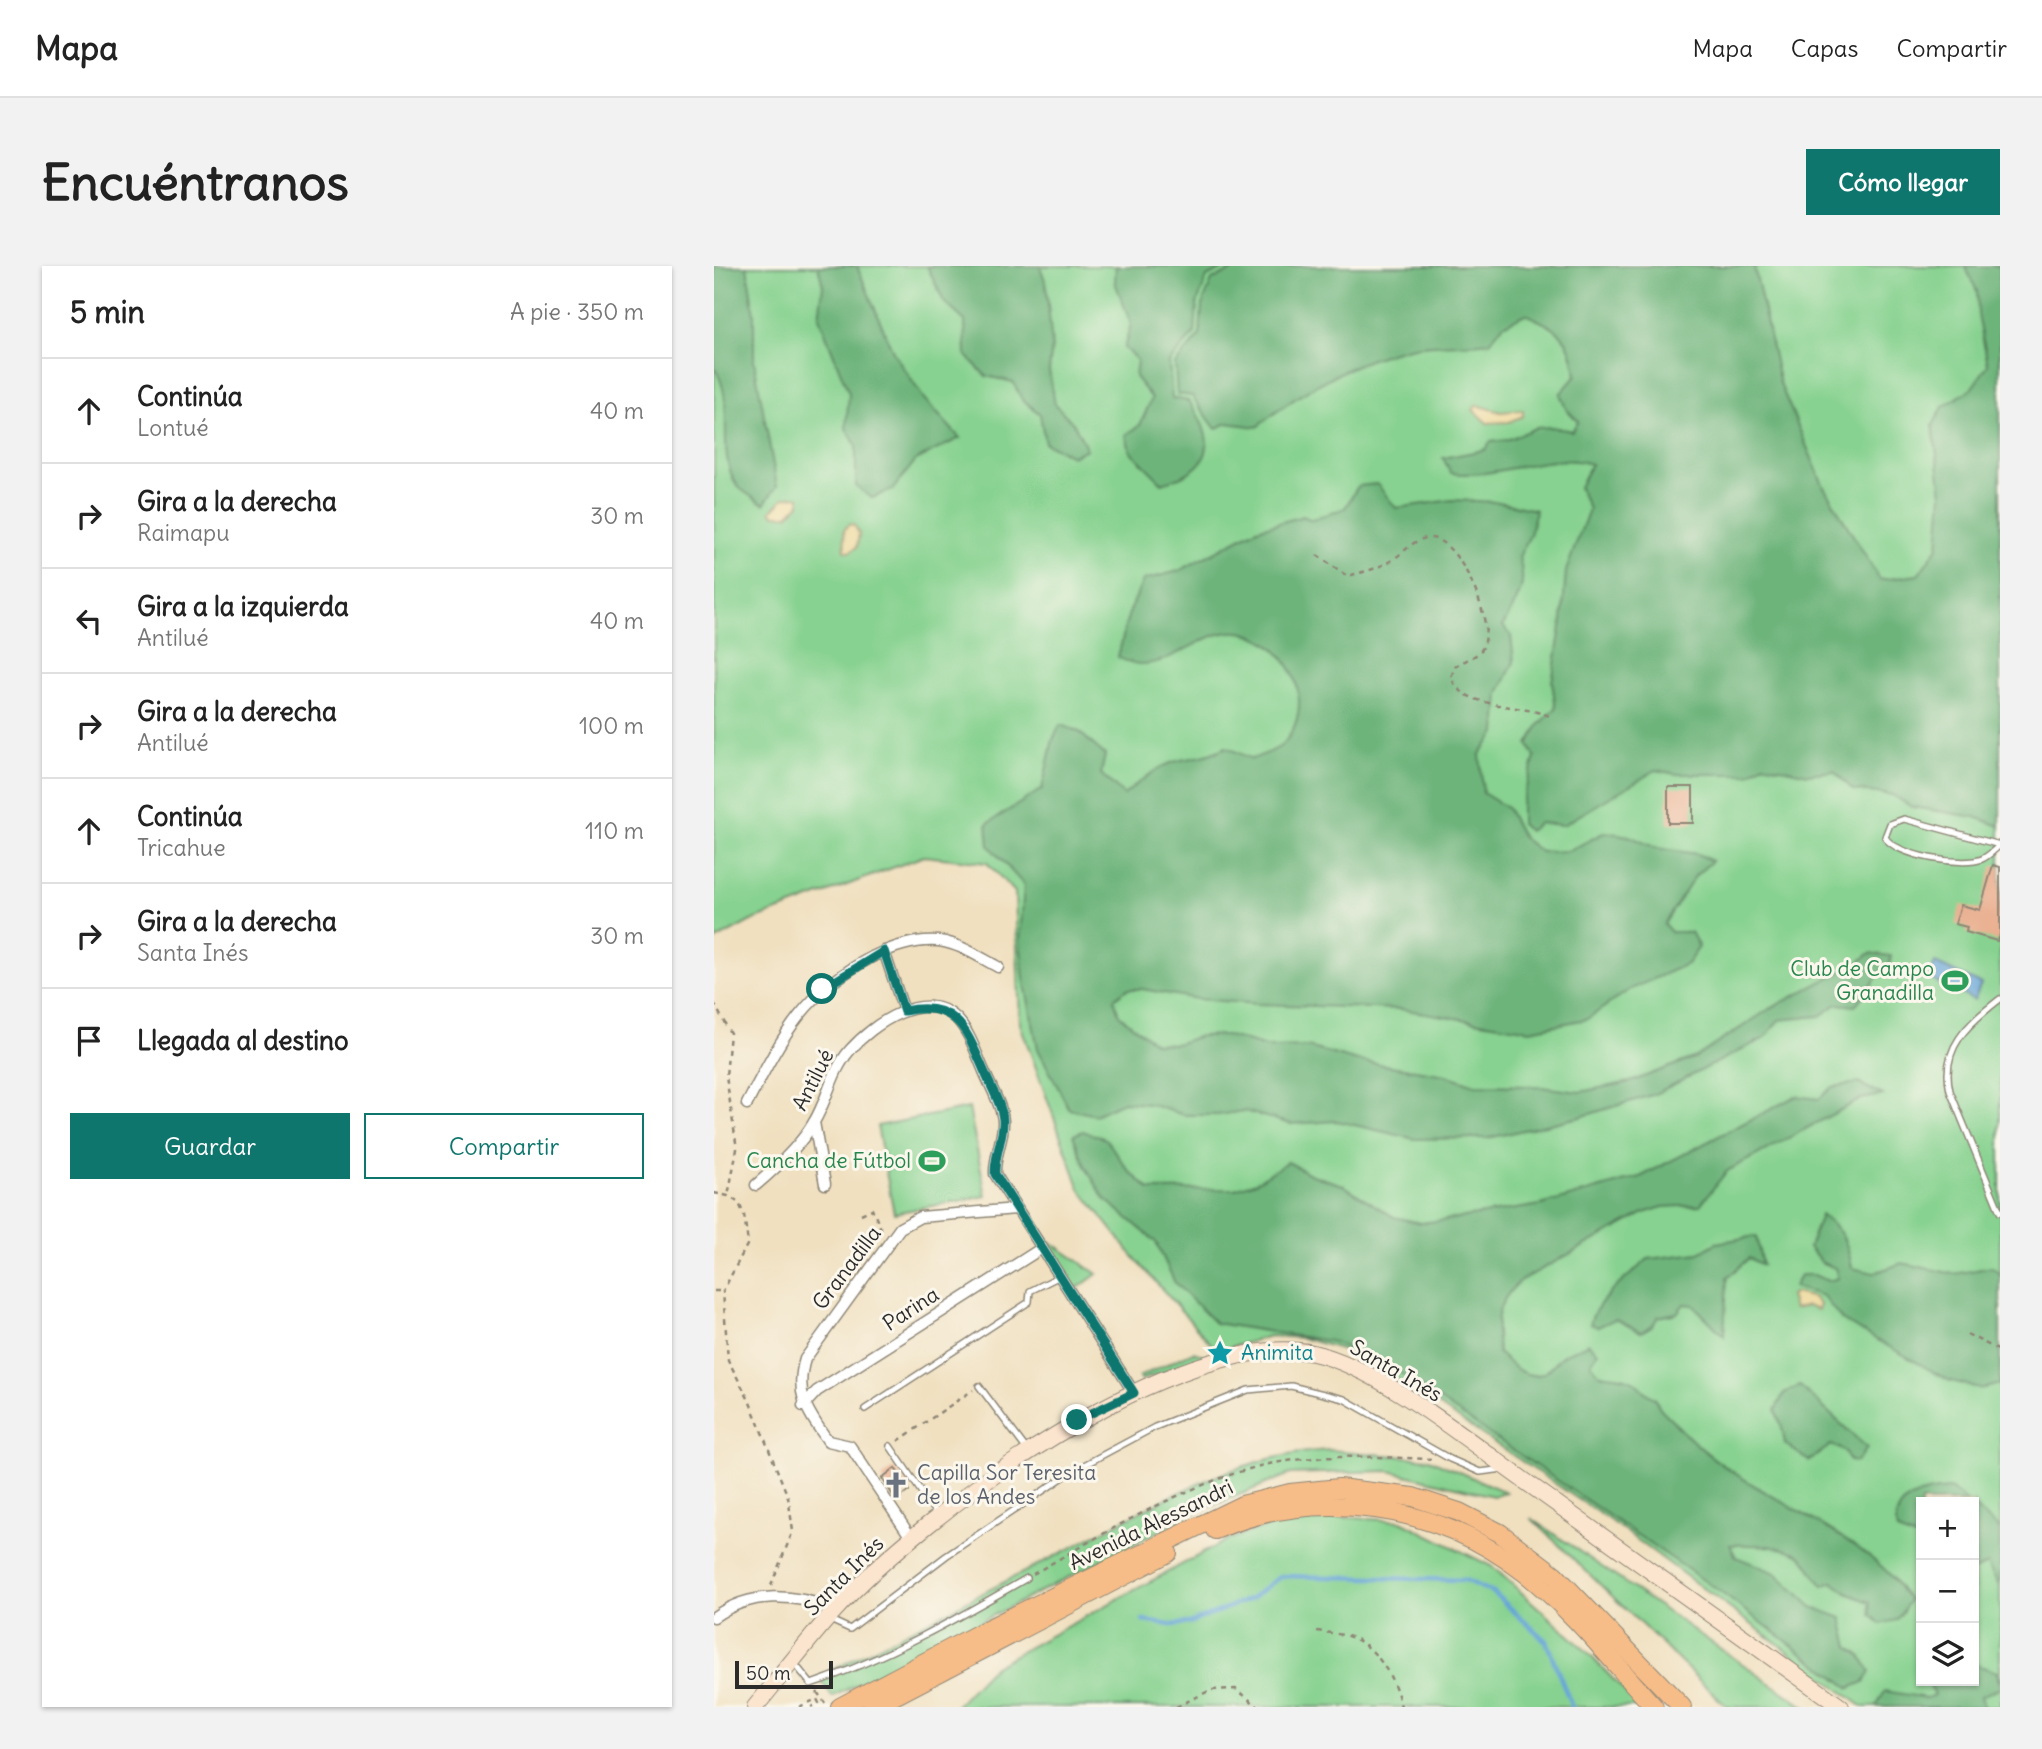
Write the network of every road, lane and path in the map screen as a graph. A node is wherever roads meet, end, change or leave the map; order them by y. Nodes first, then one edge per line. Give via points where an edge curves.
1 (1317, 555) dead end
2 (1549, 716) dead end
3 (2000, 846) edge
4 (884, 951) junction
5 (998, 967) dead end
6 (2000, 999) edge
7 (714, 1003) edge
8 (904, 1011) junction
9 (747, 1104) dead end
10 (814, 1122) junction
11 (825, 1184) dead end
12 (756, 1185) dead end
13 (714, 1193) edge
14 (728, 1196) junction
15 (1016, 1209) junction
16 (2000, 1212) edge
17 (861, 1214) dead end
18 (887, 1246) junction
19 (1042, 1248) junction
20 (1058, 1277) junction
21 (723, 1290) junction
22 (714, 1291) edge
23 (1968, 1334) dead end
24 (2000, 1351) edge
25 (979, 1386) joint
26 (1134, 1393) junction
27 (803, 1406) junction
28 (865, 1409) dead end
29 (890, 1446) joint
30 (1028, 1452) junction
31 (1507, 1468) junction
32 (939, 1518) junction
33 (912, 1539) junction
34 (1027, 1578) dead end
35 (765, 1597) junction
36 (831, 1614) junction
37 (714, 1618) edge
38 (1317, 1631) dead end
39 (793, 1661) junction
40 (754, 1707) edge
41 (799, 1707) edge
42 (811, 1707) edge
43 (840, 1707) edge
44 (873, 1707) edge
45 (1176, 1707) edge
46 (1259, 1707) edge
47 (1401, 1707) edge
48 (1654, 1707) edge
49 (1682, 1707) edge
50 (1841, 1707) edge

1 - 2 path via 1347,576 1373,570 1414,543 1429,538 1442,541 1466,574 1488,627 1483,647 1455,667 1453,684 1472,699
3 - 3 lane via 1904,819 1894,821 1885,834 1889,844 1906,853 1959,862 1984,859
4 - 5 street via 940,941
4 - 8 street
4 - 9 street via 822,989 803,1009
6 - 16 lane via 1962,1035 1947,1060 1946,1073
7 - 14 path via 730,1033 726,1076 737,1149
8 - 10 street, Antilué via 870,1030 848,1052
8 - 15 street, Antilué via 940,1009 967,1031 1003,1121 995,1174
10 - 11 street
10 - 12 street, Antilué
13 - 14 path
14 - 21 path via 739,1203 748,1243
15 - 18 street, Granadilla via 920,1217 900,1228
15 - 19 street, Antilué
17 - 18 path via 872,1209
18 - 27 street, Granadilla via 805,1359 800,1374
19 - 20 street, Antilué
19 - 27 street, Parina via 817,1391
20 - 26 street, Antilué
20 - 28 lane via 1030,1291 1029,1301
21 - 22 path
21 - 35 path via 728,1360 788,1497 793,1531
23 - 24 path
25 - 29 path
25 - 30 lane
26 - 30 main road, Santa Inés via 1077,1420
26 - 31 main road, Santa Inés via 1240,1355 1270,1350 1315,1354 1359,1370
27 - 33 street via 828,1441 850,1446
29 - 32 lane
30 - 32 main road, Santa Inés
31 - 36 lane via 1480,1472 1344,1399 1290,1386 1248,1390 1155,1427 1071,1472 946,1556 850,1629
31 - 50 main road, Santa Inés
32 - 33 main road, Santa Inés
33 - 36 main road, Santa Inés
34 - 39 lane via 858,1668 811,1684
35 - 36 street via 810,1600
35 - 37 street
36 - 39 main road, Santa Inés
38 - 47 path via 1355,1639 1381,1661 1398,1691
39 - 40 main road, Santa Inés
41 - 42 path via 817,1699 819,1703
43 - 49 main road, Avenida Alessandri via 987,1629 1242,1505 1290,1493 1339,1488 1413,1497 1500,1532 1555,1575
44 - 48 main road, Avenida Alessandri via 1212,1531 1266,1512 1335,1505 1404,1514 1489,1548 1545,1590
45 - 46 path via 1210,1690 1236,1689

